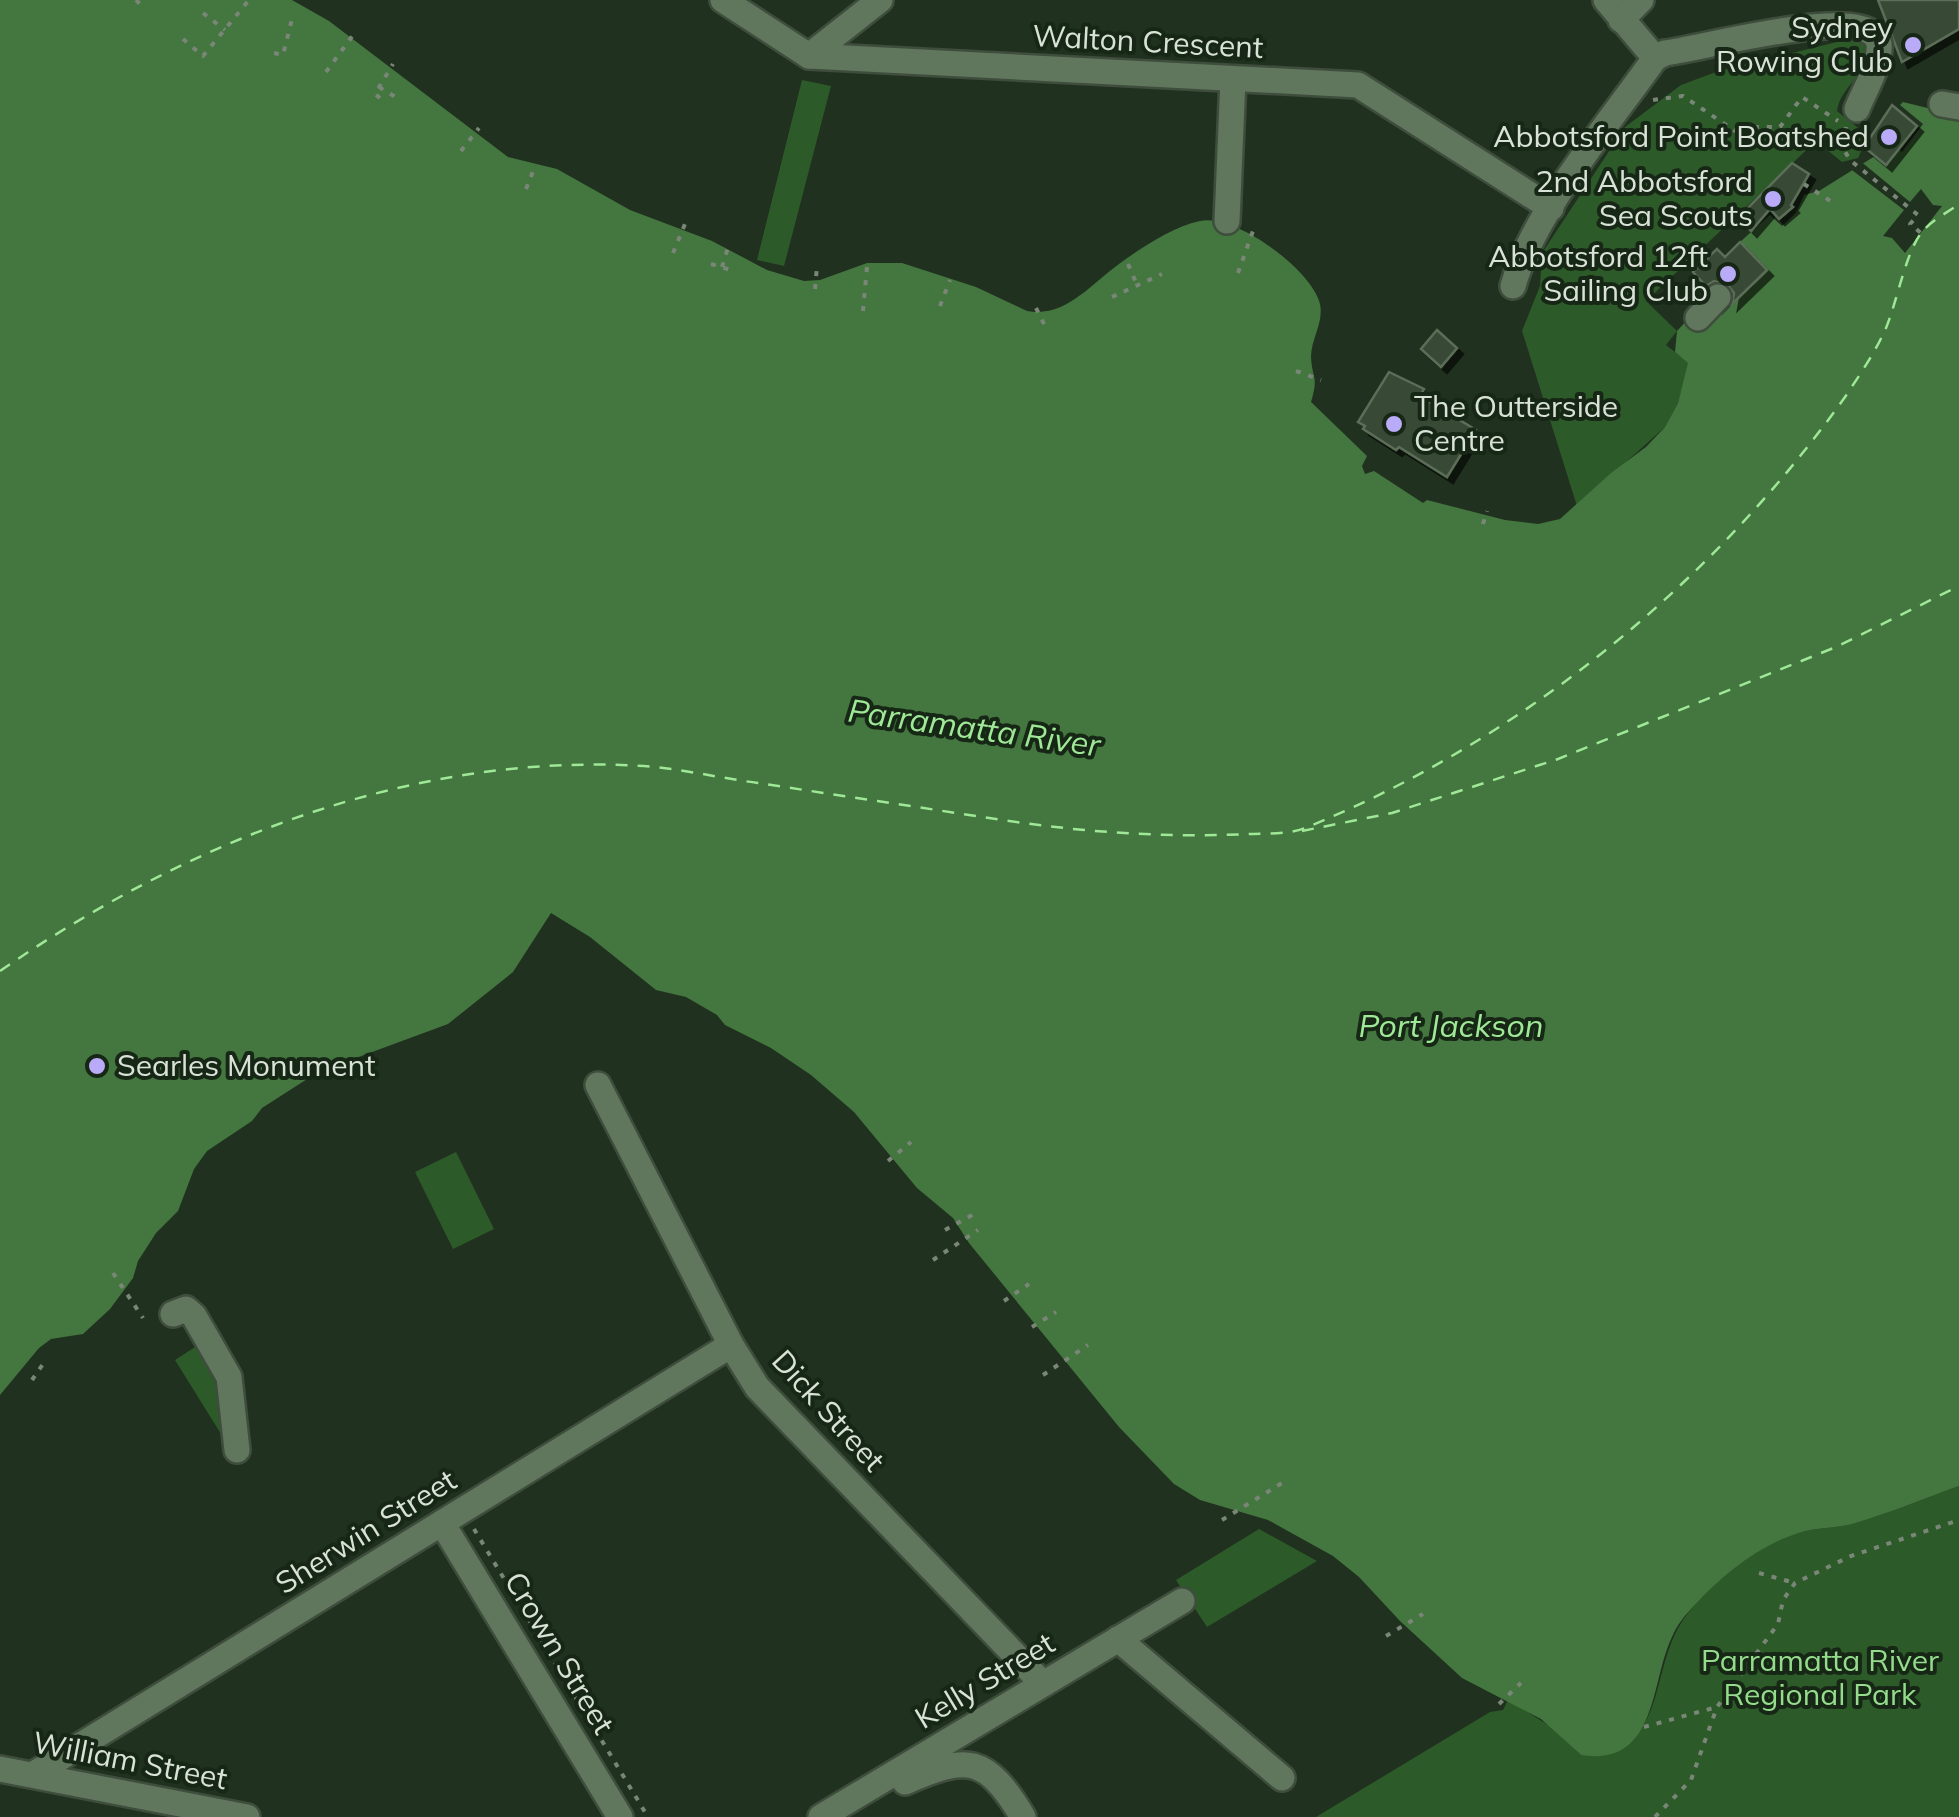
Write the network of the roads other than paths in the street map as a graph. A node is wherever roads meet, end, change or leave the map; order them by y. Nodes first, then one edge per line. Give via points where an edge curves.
1 (723, 0) edge
2 (880, 0) edge
3 (1641, 0) edge
4 (1614, 10) edge
5 (809, 56) junction
6 (1655, 58) junction
7 (1232, 79) junction
8 (1852, 118) road end
9 (1550, 208) junction
10 (1227, 221) dead end
11 (1514, 286) dead end
12 (1718, 298) dead end
13 (1698, 318) dead end
14 (598, 1085) dead end
15 (174, 1314) dead end
16 (731, 1346) junction
17 (236, 1450) dead end
18 (442, 1523) junction
19 (1182, 1600) dead end
20 (1118, 1638) junction
21 (1043, 1684) junction
22 (0, 1768) edge
23 (34, 1774) junction
24 (1282, 1778) dead end
25 (832, 1810) edge
26 (247, 1817) edge
27 (620, 1817) edge
28 (1023, 1817) edge

1 - 5 street, Walton Crescent
2 - 5 street
3 - 4 street
4 - 6 street
5 - 7 street, Walton Crescent
6 - 8 street via 1817,18 1850,18 1872,27 1879,41
6 - 9 street
7 - 9 street, Walton Crescent via 1358,86
7 - 10 street
9 - 11 street via 1520,260
12 - 13 street
14 - 16 street, Dick Street
15 - 17 street via 186,1310 194,1316 229,1377
16 - 18 street, Sherwin Street
16 - 21 street, Dick Street via 757,1388
18 - 23 street, Sherwin Street
18 - 27 street, Crown Street
19 - 20 street, Kelly Street
20 - 21 street, Kelly Street
20 - 24 street
21 - 25 street, Kelly Street
22 - 23 street, William Street
23 - 26 street, William Street
25 - 28 street via 934,1768 965,1763 1004,1784

